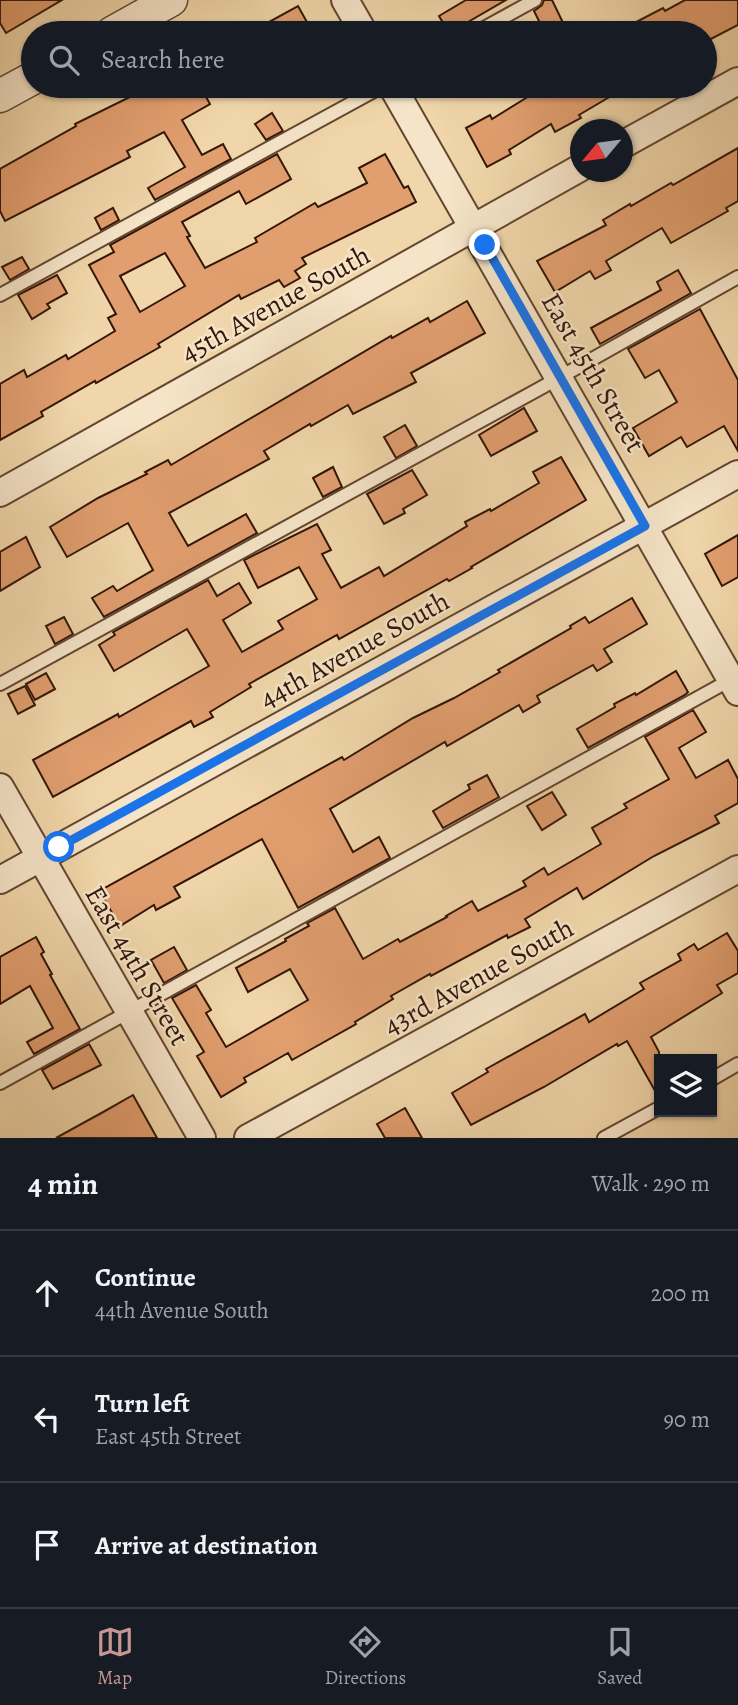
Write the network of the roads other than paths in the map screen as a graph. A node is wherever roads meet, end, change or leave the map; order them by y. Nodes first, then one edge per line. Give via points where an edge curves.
1 (171, 0) edge
2 (345, 0) edge
3 (535, 0) edge
4 (133, 21) edge
5 (356, 21) edge
6 (497, 21) edge
7 (738, 81) edge
8 (21, 85) edge
9 (717, 93) edge
10 (0, 96) edge
11 (361, 98) edge
12 (399, 98) edge
13 (707, 98) edge
14 (633, 139) edge
15 (570, 173) edge
16 (474, 226) junction
17 (738, 277) edge
18 (0, 295) edge
19 (560, 378) junction
20 (738, 474) edge
21 (0, 493) edge
22 (645, 526) junction
23 (736, 682) edge
24 (0, 684) edge
25 (0, 787) edge
26 (41, 858) junction
27 (738, 869) edge
28 (0, 880) edge
29 (128, 1012) junction
30 (738, 1064) edge
31 (717, 1076) edge
32 (0, 1083) edge
33 (654, 1111) edge
34 (202, 1138) edge
35 (248, 1138) edge
36 (604, 1138) edge

1 - 4 street
2 - 5 street
3 - 6 lane
7 - 9 street
8 - 10 street
11 - 18 lane
12 - 16 street, East 45th Street
13 - 14 street
15 - 16 street, 45th Avenue South
16 - 19 street, East 45th Street
16 - 21 street, 45th Avenue South
17 - 19 lane
19 - 22 street, East 45th Street
19 - 24 lane
20 - 22 street, 44th Avenue South
22 - 23 street, East 45th Street
22 - 26 street, 44th Avenue South
23 - 29 lane
25 - 26 street, East 44th Street
26 - 28 street, 44th Avenue South
26 - 29 street, East 44th Street
27 - 35 street, 43rd Avenue South
29 - 32 lane
29 - 34 street, East 44th Street
30 - 31 lane
33 - 36 lane

